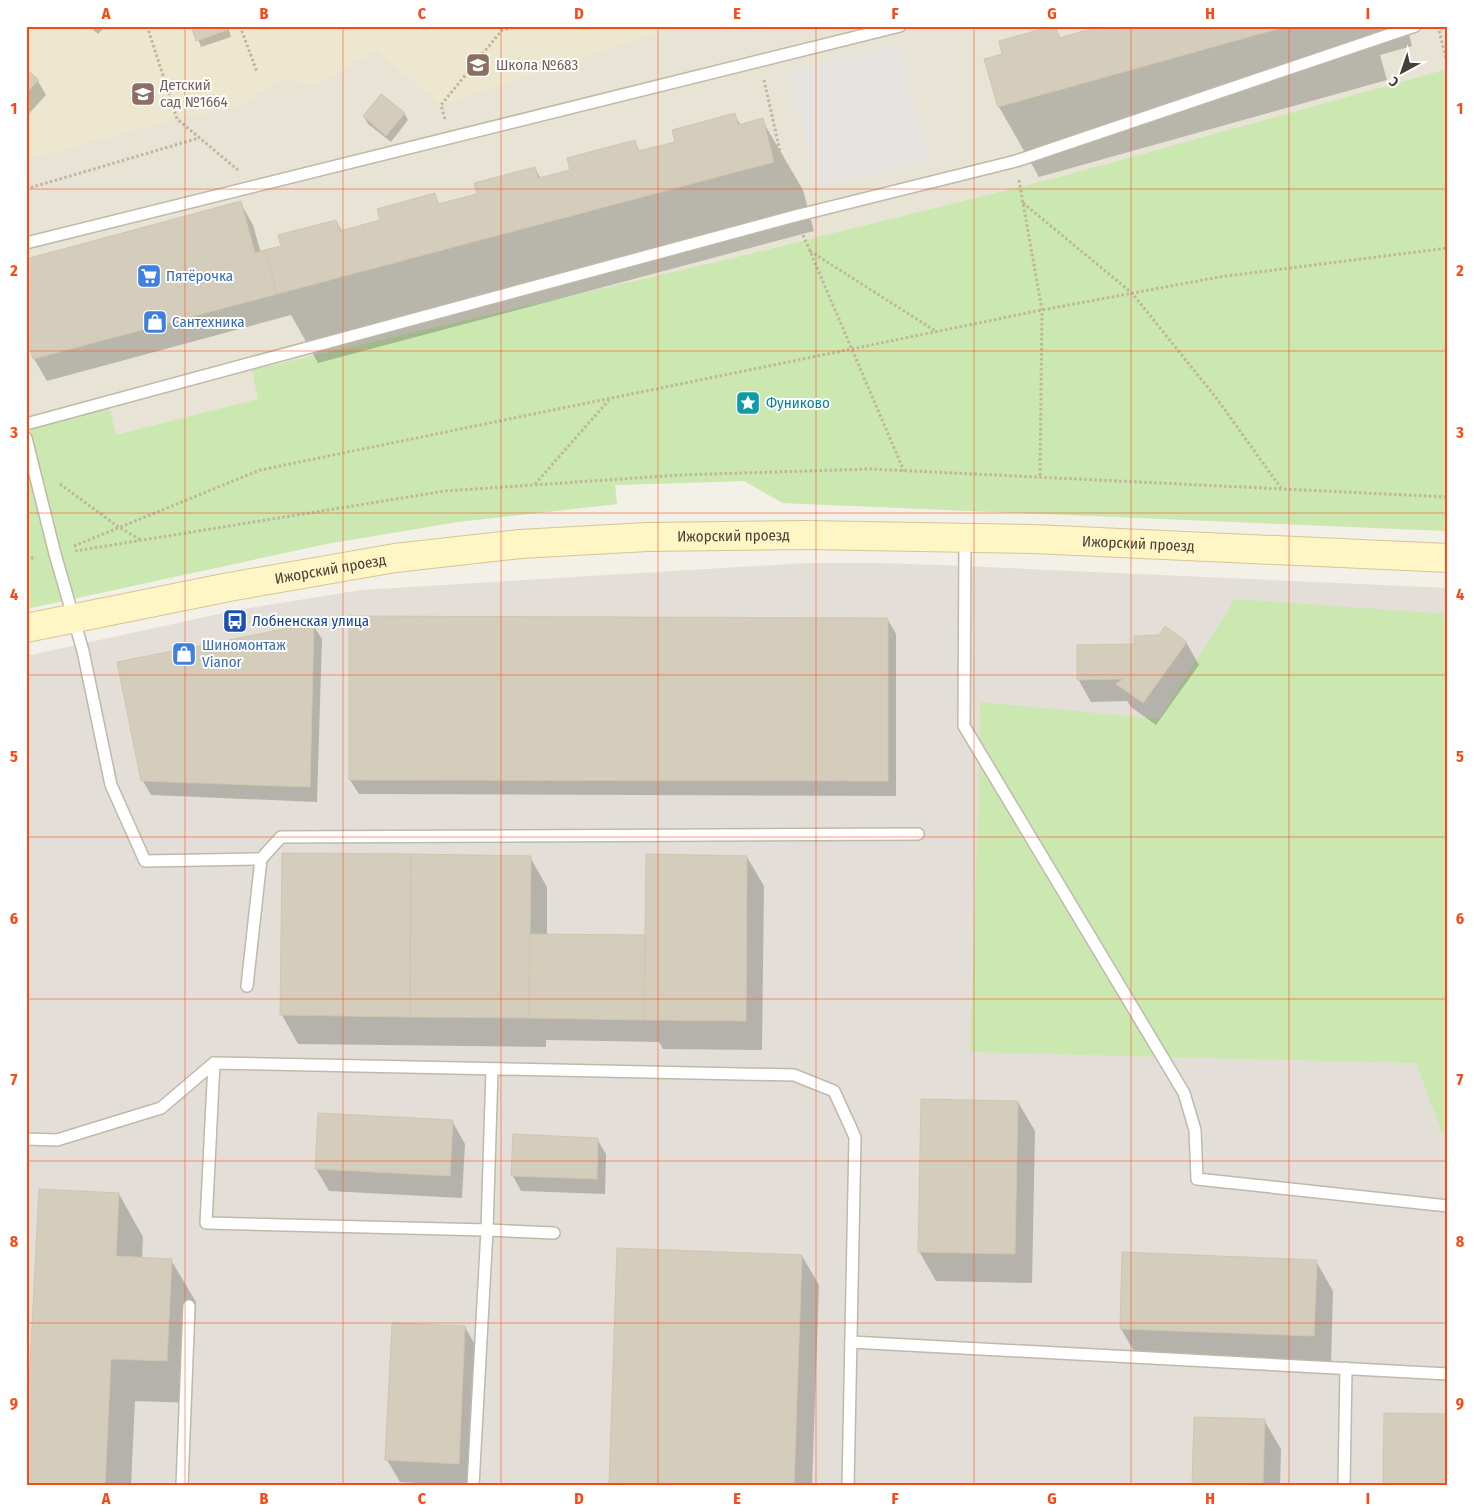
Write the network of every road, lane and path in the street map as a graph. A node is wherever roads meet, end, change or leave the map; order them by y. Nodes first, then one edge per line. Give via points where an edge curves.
1 (147, 26) edge
2 (240, 26) edge
3 (497, 26) edge
4 (519, 26) edge
5 (900, 26) edge
6 (1415, 26) edge
7 (1438, 26) edge
8 (502, 30) junction
9 (760, 62) junction
10 (1448, 67) edge
11 (257, 72) dead end
12 (200, 138) junction
13 (451, 138) junction
14 (1016, 161) junction
15 (257, 186) junction
16 (26, 190) edge
17 (1023, 203) junction
18 (795, 216) junction
19 (26, 243) edge
20 (1448, 248) edge
21 (809, 251) junction
22 (1132, 294) junction
23 (1042, 310) junction
24 (937, 332) junction
25 (851, 350) junction
26 (610, 399) junction
27 (26, 424) edge
28 (26, 438) edge
29 (904, 471) junction
30 (1040, 478) junction
31 (57, 482) dead end
32 (535, 484) junction
33 (1282, 489) junction
34 (1448, 497) edge
35 (120, 528) junction
36 (965, 538) junction
37 (142, 540) junction
38 (55, 554) junction
39 (1448, 558) edge
40 (26, 559) edge
41 (73, 618) junction
42 (26, 628) edge
43 (918, 834) dead end
44 (261, 859) junction
45 (247, 986) dead end
46 (214, 1063) junction
47 (492, 1069) junction
48 (26, 1139) edge
49 (1448, 1206) edge
50 (487, 1230) junction
51 (554, 1233) dead end
52 (189, 1306) dead end
53 (851, 1342) junction
54 (1346, 1368) junction
55 (1448, 1374) edge
56 (182, 1486) edge
57 (473, 1486) edge
58 (848, 1486) edge
59 (1344, 1486) edge

1 - 12 path via 177,119
2 - 11 path
3 - 8 path
4 - 8 path
5 - 9 lane
6 - 14 lane
7 - 10 path
8 - 13 path via 441,105
9 - 13 lane
9 - 18 path
12 - 15 path
12 - 16 path
13 - 15 lane
14 - 17 path
14 - 18 lane
15 - 19 lane
17 - 22 path
17 - 23 path
18 - 21 path
18 - 27 lane
20 - 22 path via 1219,277
21 - 24 path
21 - 25 path
22 - 23 path
22 - 33 path via 1217,399
23 - 24 path
23 - 30 path
24 - 25 path
25 - 26 path
25 - 29 path
26 - 32 path
26 - 35 path via 260,470
28 - 38 lane
29 - 30 path
29 - 32 path via 871,469 679,475
30 - 33 path
31 - 35 path
32 - 37 path via 445,491
33 - 34 path
35 - 37 path
35 - 38 path
36 - 39 street, Ижорский проезд
36 - 41 street, Ижорский проезд via 807,535 647,537 520,544 395,558
36 - 49 lane via 964,726 1184,1093 1196,1130 1197,1179
37 - 38 path
38 - 40 path
38 - 41 lane
41 - 42 street, Ижорский проезд
41 - 44 lane via 111,785 145,861
43 - 44 lane via 281,837
44 - 45 lane
46 - 47 lane
46 - 48 lane via 161,1108 58,1140
46 - 50 lane via 206,1223
47 - 50 lane
47 - 53 lane via 794,1075 834,1091 855,1136
50 - 51 lane
50 - 57 lane
52 - 56 lane
53 - 54 lane
53 - 58 lane
54 - 55 lane
54 - 59 lane

